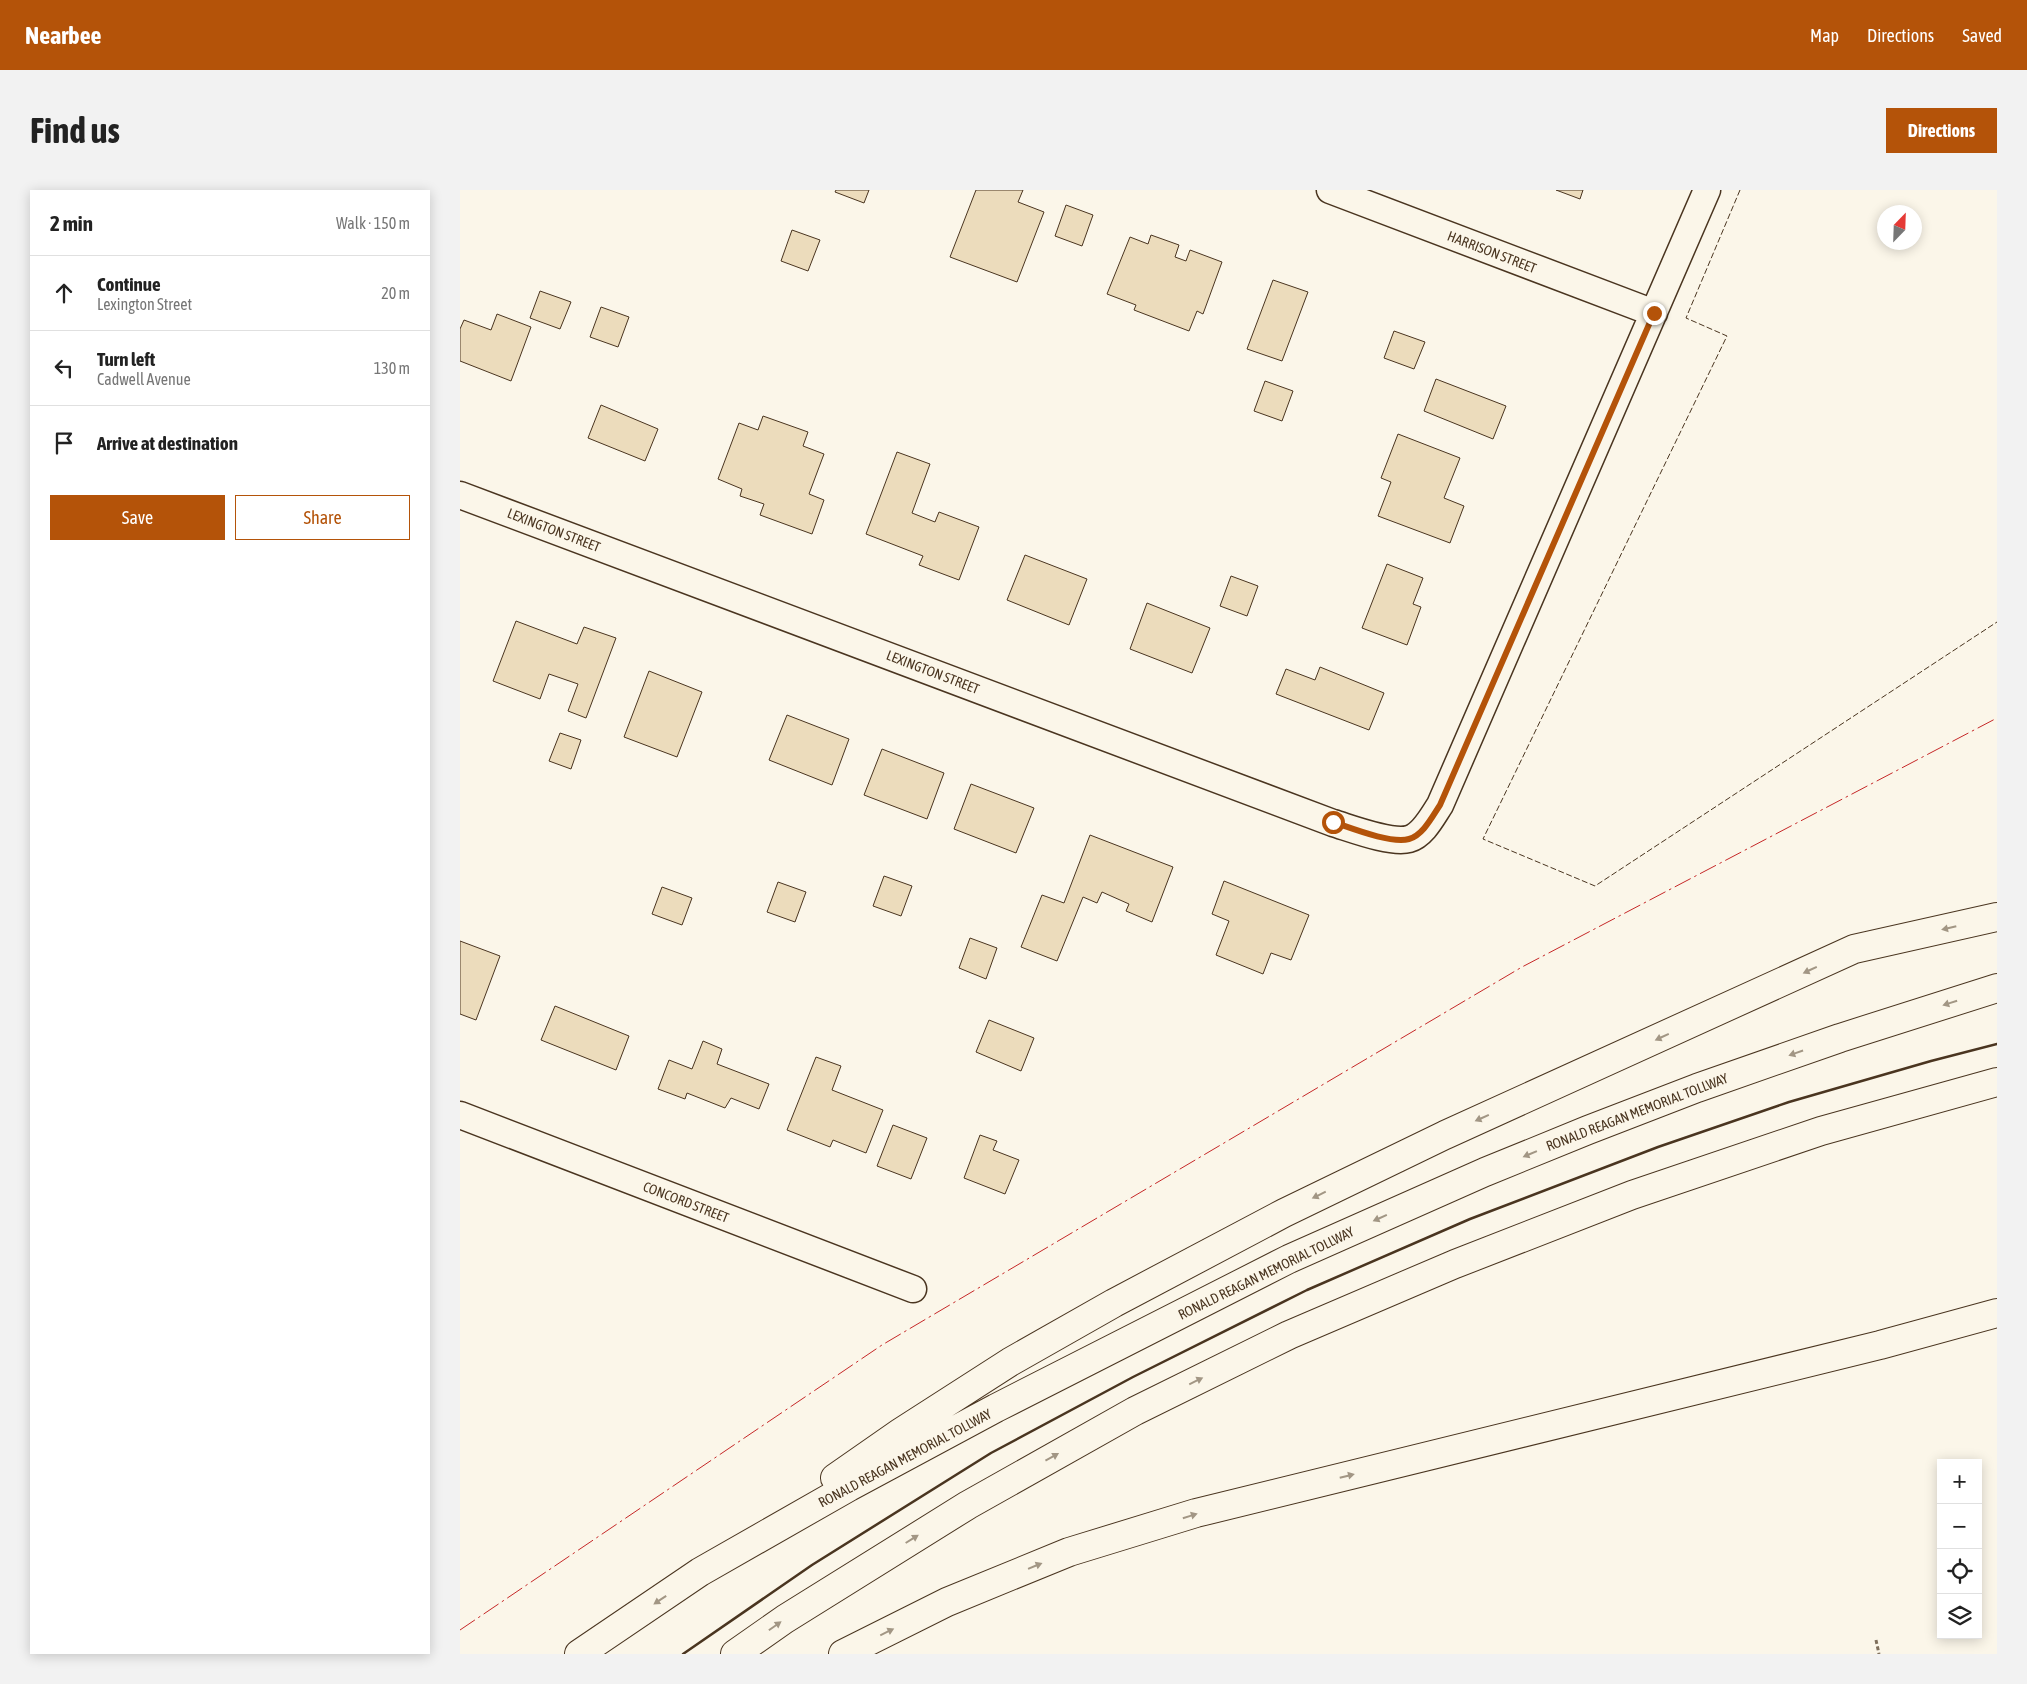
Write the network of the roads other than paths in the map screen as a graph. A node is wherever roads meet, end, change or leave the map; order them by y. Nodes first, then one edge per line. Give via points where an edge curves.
1 (1330, 190) edge
2 (1707, 190) edge
3 (1654, 313) junction
4 (460, 494) edge
5 (1997, 917) edge
6 (1997, 988) edge
7 (1997, 1082) edge
8 (460, 1115) edge
9 (913, 1289) dead end
10 (1997, 1313) edge
11 (700, 1572) junction
12 (579, 1654) edge
13 (735, 1654) edge
14 (843, 1654) edge

1 - 3 street, HARRISON STREET
2 - 3 street
3 - 4 street, LEXINGTON STREET via 1440,805 1426,827 1409,839 1370,835 1333,822
5 -> 11 highway via 1854,949 1284,1212 1010,1362 901,1432
6 -> 11 highway, RONALD REAGAN MEMORIAL TOLLWAY via 1697,1088 1588,1130 1386,1216 1289,1260 996,1408 848,1487
13 -> 7 highway via 968,1504 1135,1411 1289,1335 1455,1264 1632,1195 1821,1131
8 - 9 street, CONCORD STREET
14 -> 10 highway via 947,1602 1069,1552 1196,1514 1870,1348
11 -> 12 highway, RONALD REAGAN MEMORIAL TOLLWAY

